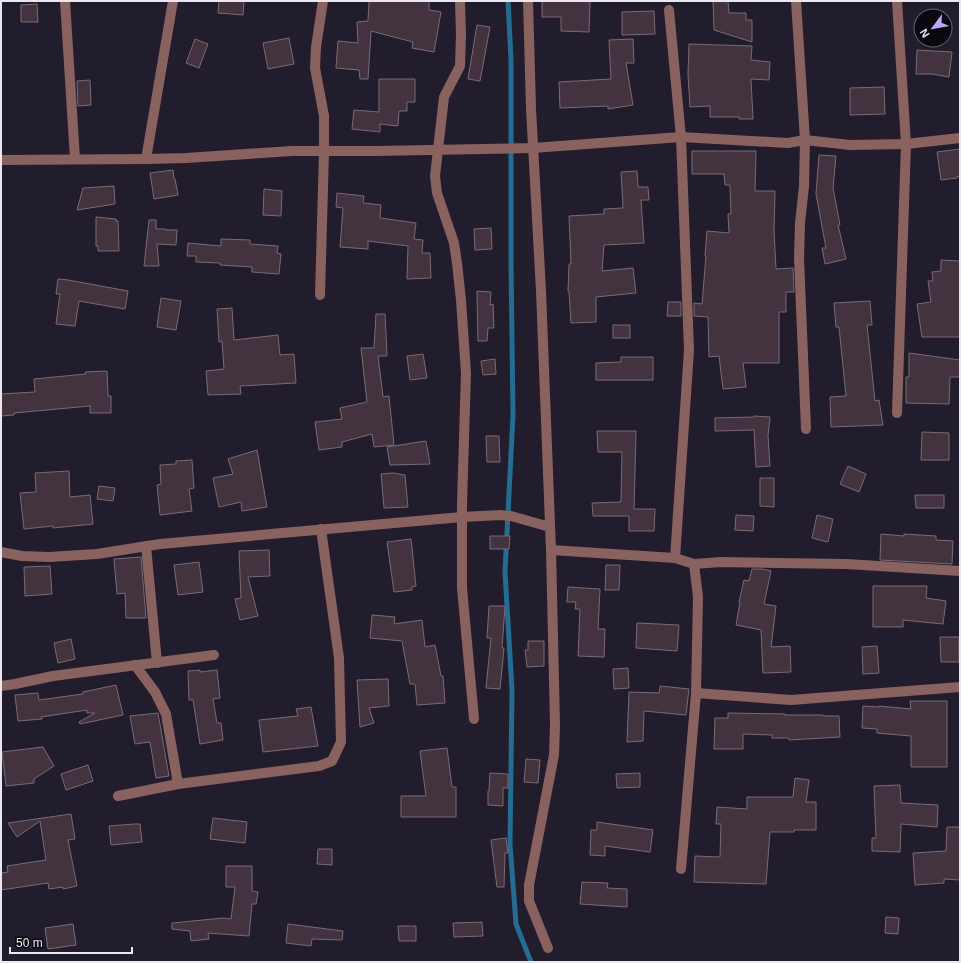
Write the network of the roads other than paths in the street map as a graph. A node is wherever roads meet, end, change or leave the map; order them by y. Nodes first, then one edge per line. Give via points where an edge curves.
1 (65, 1) edge
2 (173, 1) edge
3 (323, 1) edge
4 (460, 1) edge
5 (528, 1) edge
6 (796, 1) edge
7 (897, 1) edge
8 (669, 10) dead end
9 (681, 137) junction
10 (960, 138) edge
11 (805, 140) junction
12 (906, 144) junction
13 (533, 148) junction
14 (439, 150) junction
15 (324, 151) junction
16 (75, 159) junction
17 (146, 159) junction
18 (1, 160) edge
19 (320, 295) dead end
20 (898, 413) dead end
21 (806, 429) dead end
22 (462, 517) junction
23 (550, 527) junction
24 (321, 529) junction
25 (146, 546) junction
26 (551, 550) junction
27 (1, 552) edge
28 (675, 558) junction
29 (694, 564) junction
30 (960, 571) edge
31 (214, 655) dead end
32 (157, 663) junction
33 (135, 665) junction
34 (1, 686) edge
35 (960, 687) edge
36 (696, 693) junction
37 (474, 719) dead end
38 (178, 784) junction
39 (118, 796) dead end
40 (681, 868) dead end
41 (548, 948) dead end

1 - 16 street
2 - 17 street
3 - 15 street via 315,68 324,116
4 - 14 street via 460,66 444,97
5 - 13 street
6 - 11 street
7 - 12 street
8 - 9 street
9 - 11 street via 788,143
9 - 13 street
9 - 28 street via 689,350
10 - 12 street
11 - 12 street via 850,145
11 - 21 street via 799,258
12 - 20 street
13 - 14 street
13 - 23 street
14 - 15 street
14 - 22 street via 435,176 437,193 458,263 466,373
15 - 17 street
15 - 19 street
16 - 17 street
16 - 18 street
22 - 23 street via 512,516
22 - 24 street
22 - 37 street via 462,588
23 - 26 street
24 - 25 street
24 - 38 street via 339,658 341,742 332,761 319,766
25 - 27 street via 97,554 49,557
25 - 32 street
26 - 28 street
26 - 41 street via 554,755 529,885 529,901
28 - 29 street
29 - 30 street via 846,564
29 - 36 street via 698,597
31 - 32 street
32 - 33 street
33 - 34 street
33 - 38 street via 155,692 166,714
35 - 36 street via 791,700
36 - 40 street
38 - 39 street

